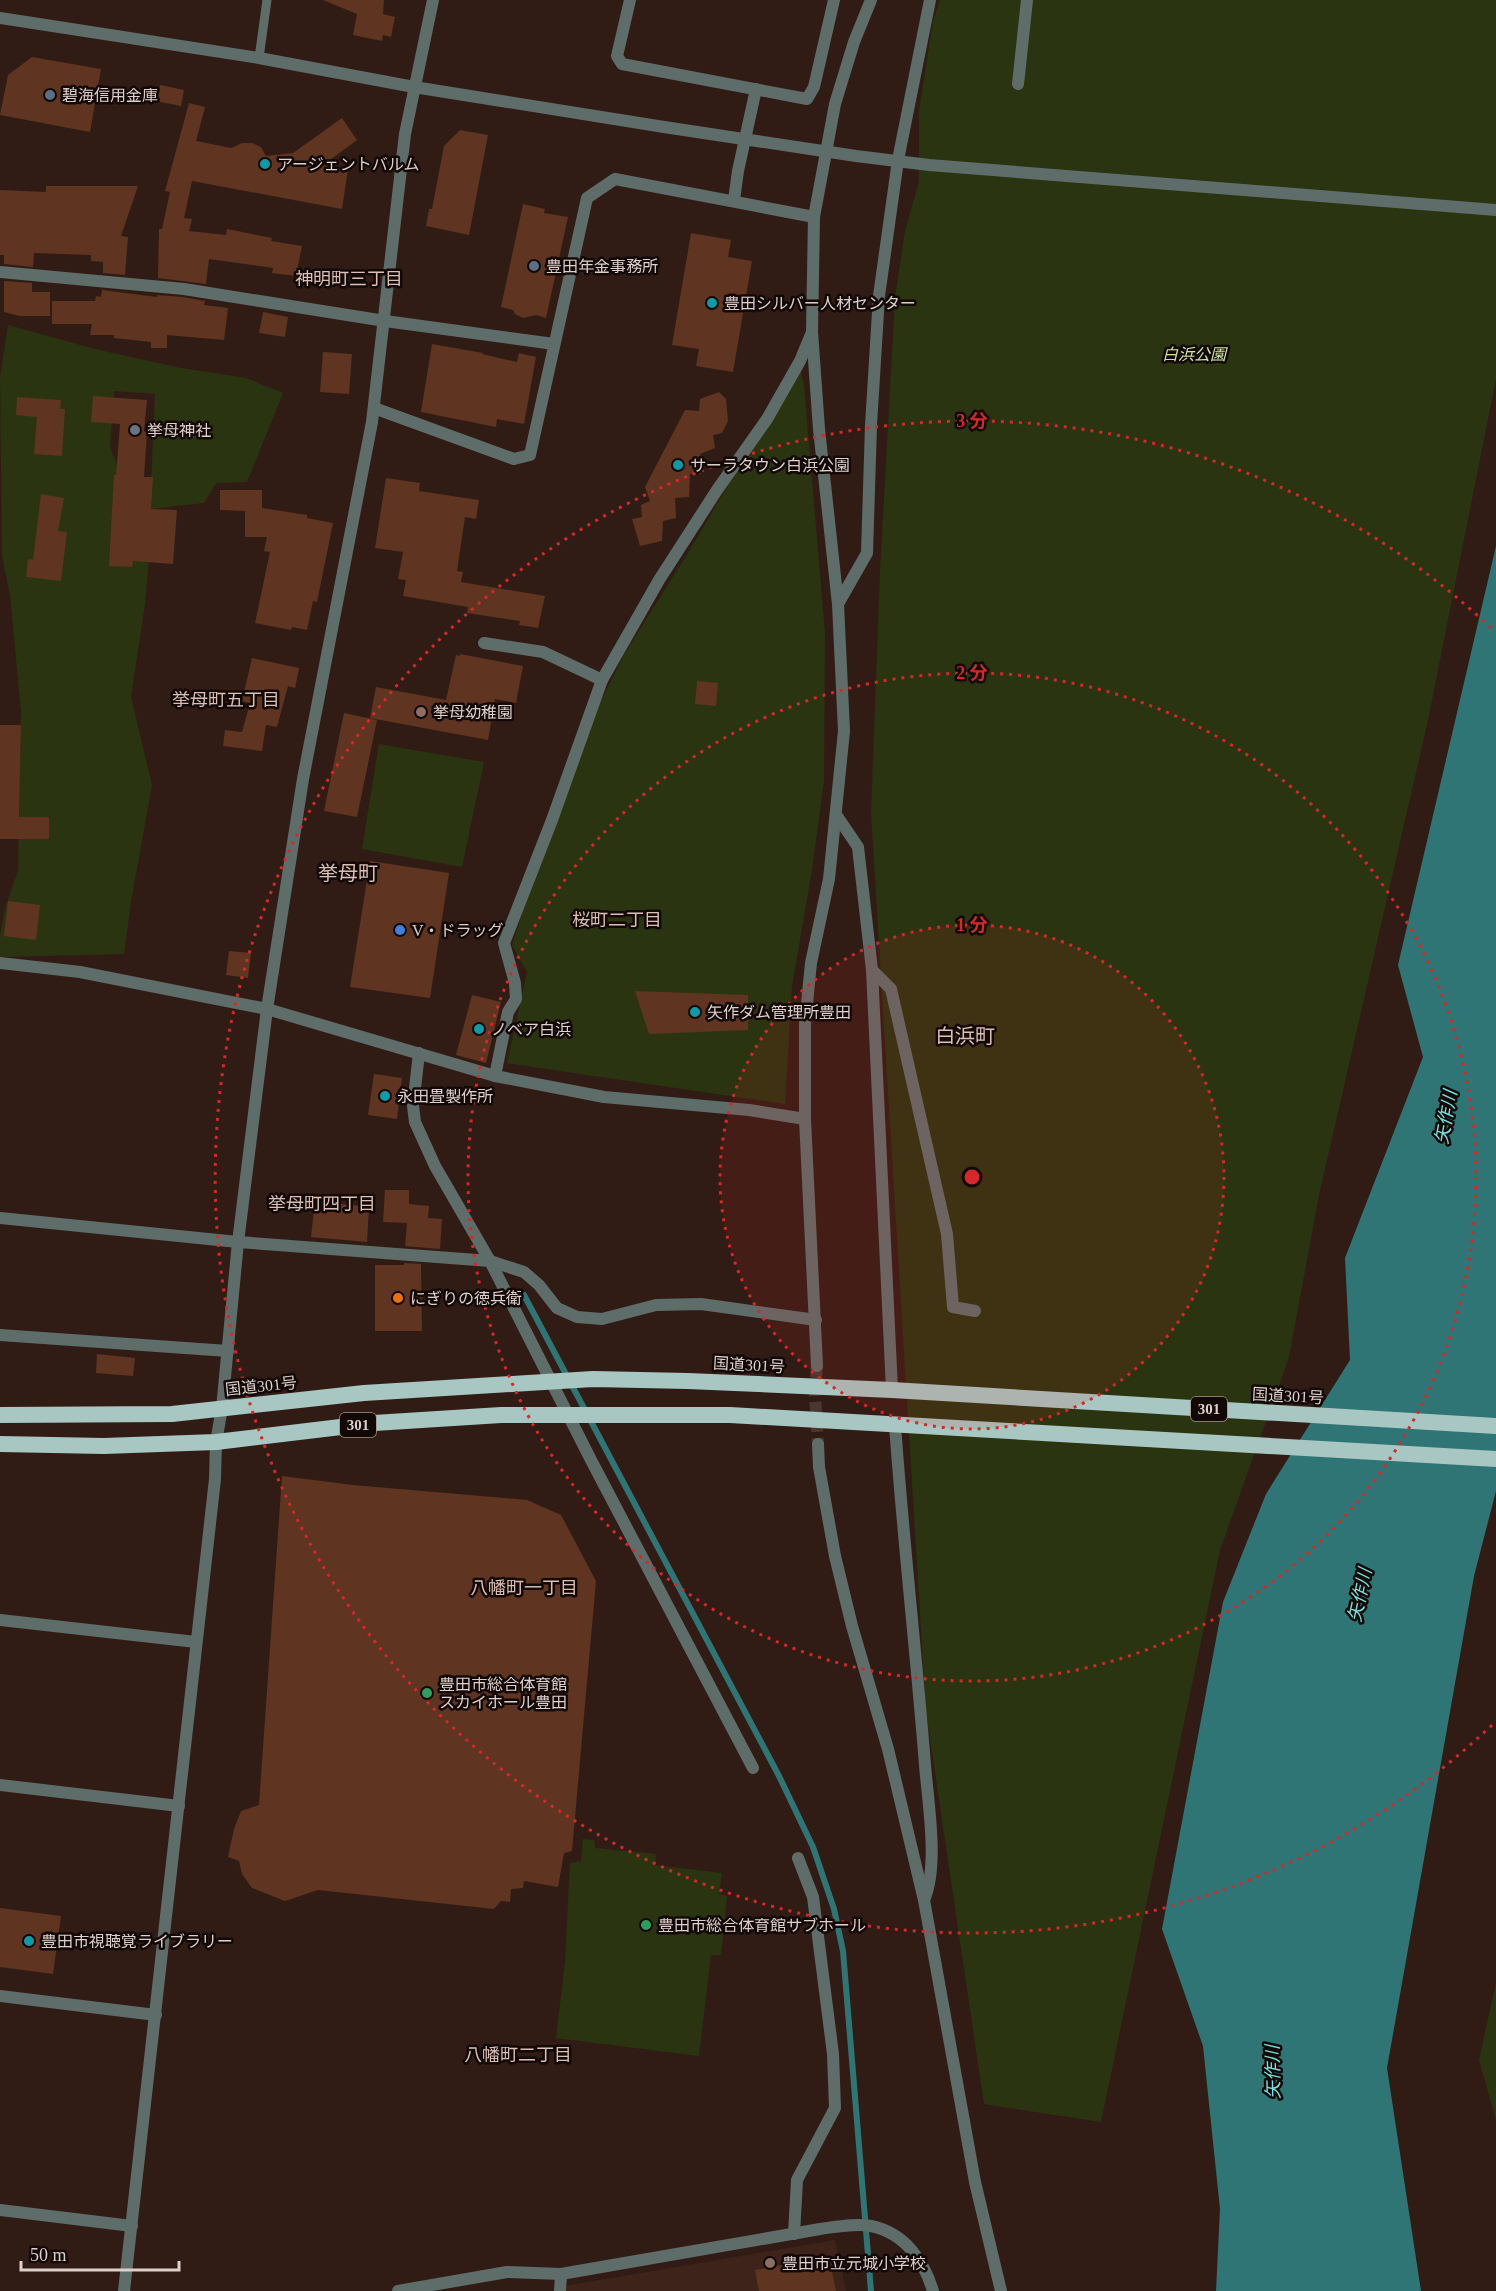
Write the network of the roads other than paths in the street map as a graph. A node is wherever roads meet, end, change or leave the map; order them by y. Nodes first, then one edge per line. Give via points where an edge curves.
1 (267, 0) edge
2 (433, 0) edge
3 (630, 0) edge
4 (834, 0) edge
5 (871, 0) edge
6 (930, 0) edge
7 (1027, 0) edge
8 (0, 18) edge
9 (259, 58) junction
10 (1018, 84) dead end
11 (414, 87) junction
12 (756, 89) junction
13 (898, 160) junction
14 (734, 200) junction
15 (1496, 210) edge
16 (814, 217) junction
17 (0, 272) edge
18 (385, 321) junction
19 (812, 332) junction
20 (554, 344) junction
21 (374, 408) junction
22 (838, 604) junction
23 (484, 643) dead end
24 (602, 680) junction
25 (837, 816) junction
26 (0, 963) edge
27 (872, 970) junction
28 (267, 1009) junction
29 (421, 1054) junction
30 (495, 1076) junction
31 (805, 1119) junction
32 (0, 1218) edge
33 (238, 1242) junction
34 (490, 1261) junction
35 (975, 1311) dead end
36 (816, 1320) junction
37 (0, 1335) edge
38 (228, 1351) junction
39 (817, 1366) tunnel mouth
40 (892, 1390) junction
41 (222, 1408) junction
42 (0, 1415) edge
43 (895, 1425) junction
44 (1496, 1426) edge
45 (216, 1442) junction
46 (0, 1444) edge
47 (818, 1444) tunnel mouth
48 (1496, 1459) edge
49 (0, 1620) edge
50 (196, 1642) junction
51 (753, 1768) dead end
52 (0, 1785) edge
53 (179, 1806) junction
54 (798, 1858) dead end
55 (924, 1900) junction
56 (0, 1996) edge
57 (156, 2014) junction
58 (0, 2210) edge
59 (132, 2226) junction
60 (794, 2234) junction
61 (561, 2274) junction
62 (124, 2291) edge
63 (398, 2291) edge
64 (560, 2291) edge
65 (933, 2291) edge
66 (1001, 2291) edge

1 - 9 lane
2 - 11 street
3 - 12 street via 617,56 622,64
4 - 12 street via 814,87 807,99
5 - 16 street via 835,104
6 - 13 street
7 - 10 street
8 - 9 street
9 - 11 street
11 - 13 street
11 - 18 street via 405,134
12 - 14 street
13 - 15 street
13 - 22 street via 879,296 867,553
14 - 16 street
14 - 20 street via 615,179 586,198
16 - 19 street
17 - 18 street via 184,289
18 - 20 street
18 - 21 street
19 - 22 street
19 - 24 street via 767,419 659,580
20 - 21 street via 530,455 514,459
21 - 28 street via 303,779
22 - 25 street via 844,731
23 - 24 street via 543,652
24 - 30 street via 504,943 516,999 508,1012
25 - 27 street via 858,847
25 - 31 street via 829,879 811,963 805,1024
26 - 28 street via 80,972
27 - 35 street via 891,989 947,1234 953,1307
27 - 40 street
28 - 29 street
28 - 33 street
29 - 30 street
29 - 34 street via 413,1106 415,1122 435,1166
30 - 31 street via 604,1097
31 - 36 street
32 - 33 street
33 - 34 street
33 - 38 street
34 - 36 street via 524,1272 557,1308 577,1317 602,1319 656,1305 701,1304
34 - 51 street
36 - 39 street
37 - 38 street
38 - 41 street
40 - 41 highway, 国道301号 / 301 via 593,1379 364,1393
40 - 44 highway, 国道301号 / 301
41 - 42 highway, 国道301号 / 301 via 172,1414
41 - 45 street
43 - 45 highway, 301 via 730,1414 501,1415 374,1423
43 - 48 highway, 301
43 - 55 street via 931,1841 932,1876
45 - 46 highway, 301
45 - 50 street
47 - 55 street via 835,1556
49 - 50 street
50 - 53 street
52 - 53 street
53 - 57 street
54 - 60 street via 813,1897 833,2054 835,2108 797,2180
55 - 66 street via 975,2182
56 - 57 street
57 - 59 street
58 - 59 street
59 - 62 street
60 - 61 street
60 - 65 street via 854,2225 879,2229 915,2252
61 - 63 street via 507,2272
61 - 64 street

